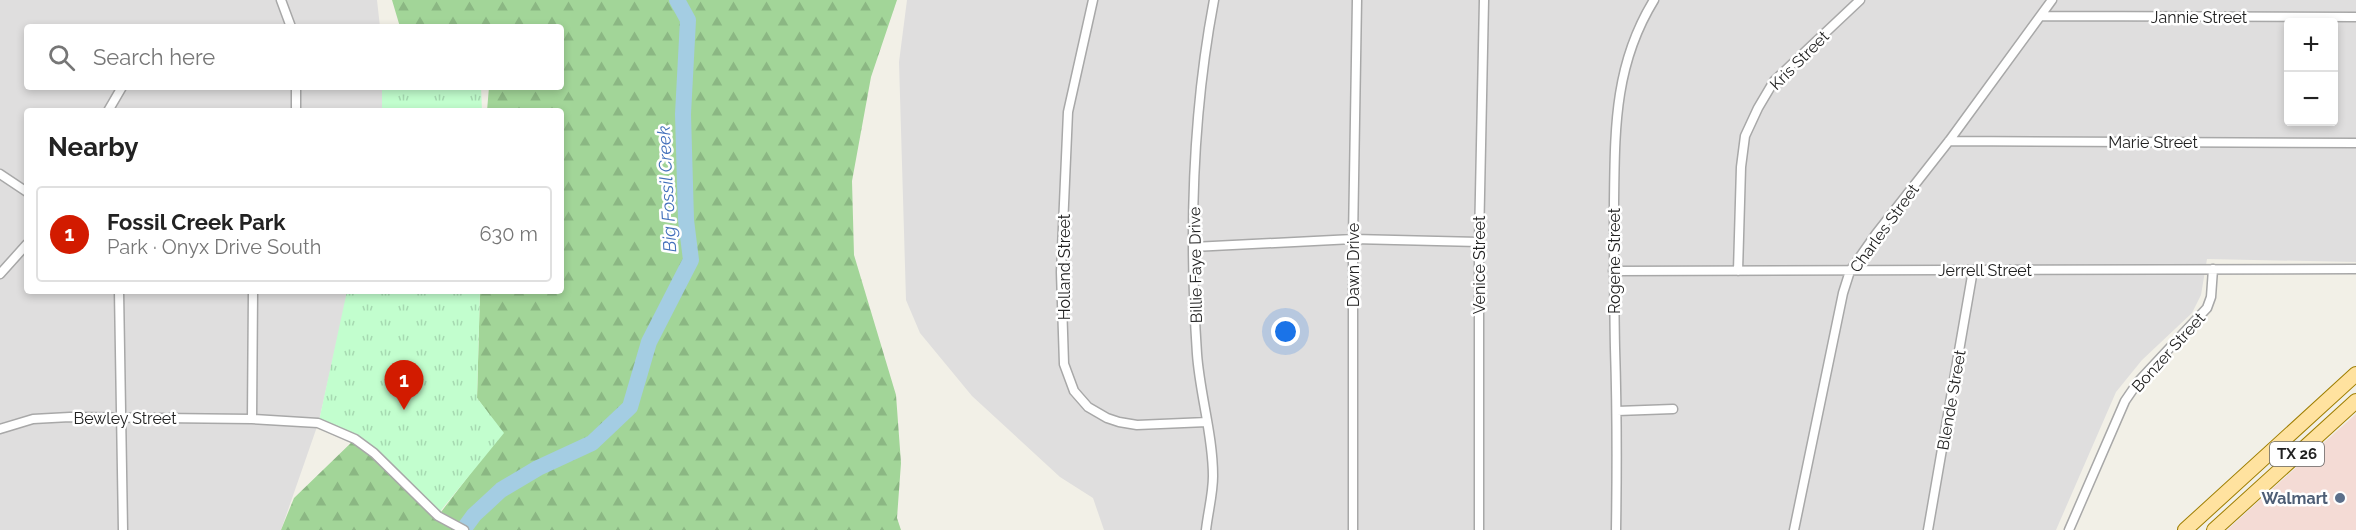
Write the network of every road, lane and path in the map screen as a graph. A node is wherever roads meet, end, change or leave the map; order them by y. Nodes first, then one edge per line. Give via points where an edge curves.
1 (281, 0) edge
2 (1093, 0) edge
3 (1214, 0) edge
4 (1357, 0) edge
5 (1484, 0) edge
6 (1654, 0) edge
7 (1860, 0) edge
8 (2052, 0) edge
9 (2041, 16) junction
10 (2356, 17) edge
11 (290, 24) edge
12 (120, 90) edge
13 (296, 90) edge
14 (110, 108) edge
15 (296, 108) edge
16 (1949, 141) junction
17 (2356, 143) edge
18 (0, 174) edge
19 (24, 190) edge
20 (1353, 239) junction
21 (1479, 242) junction
22 (24, 247) edge
23 (1193, 247) junction
24 (2213, 269) junction
25 (2356, 269) edge
26 (1850, 270) junction
27 (1973, 270) junction
28 (1613, 271) junction
29 (1738, 271) junction
30 (0, 274) edge
31 (119, 294) edge
32 (253, 294) edge
33 (2356, 374) edge
34 (2356, 401) edge
35 (1673, 409) dead end
36 (1617, 411) junction
37 (121, 418) junction
38 (252, 419) junction
39 (1207, 422) junction
40 (0, 429) edge
41 (2234, 485) junction
42 (2247, 499) junction
43 (123, 530) edge
44 (464, 530) edge
45 (1206, 530) edge
46 (1353, 530) edge
47 (1479, 530) edge
48 (1616, 530) edge
49 (1794, 530) edge
50 (1928, 530) edge
51 (2068, 530) edge
52 (2185, 530) edge
53 (2214, 530) edge

1 - 11 street
2 - 39 street, Holland Street via 1068,112 1061,272 1064,364 1074,391 1088,407 1107,418 1137,425
3 - 23 street, Billie Faye Drive via 1203,58 1196,135
4 - 20 street, Dawn Drive
5 - 21 street, Venice Street
6 - 28 street, Rogene Street via 1630,47 1616,109
7 - 29 street, Kris Street via 1773,81 1745,136
8 - 9 street, Charles Street
9 - 10 street, Jannie Street
9 - 16 street, Charles Street
12 - 14 street
13 - 15 street
16 - 17 street, Marie Street
16 - 26 street, Charles Street
18 - 19 street
20 - 21 street
20 - 23 street
20 - 46 street, Dawn Drive
21 - 47 street, Venice Street
22 - 30 street
23 - 39 street, Billie Faye Drive via 1197,353
24 - 25 street, Jerrell Street
24 - 27 street, Jerrell Street
24 - 51 street, Bonzer Street via 2207,308 2125,401
26 - 27 street, Jerrell Street
26 - 29 street, Jerrell Street
26 - 49 street, Charles Street
27 - 50 street, Blende Street
28 - 29 street, Jerrell Street
28 - 36 street, Rogene Street
31 - 37 street
32 - 38 street
33 - 41 main road, TX 26
34 - 42 main road, TX 26
35 - 36 street
36 - 48 street, Rogene Street
37 - 38 street, Bewley Street
37 - 40 street, Bewley Street via 33,419
37 - 43 street
38 - 44 street, Bewley Street via 318,423 355,439 438,516
39 - 45 street, Billie Faye Drive via 1213,476
41 - 42 main road
41 - 52 main road, TX 26
42 - 53 main road, TX 26

